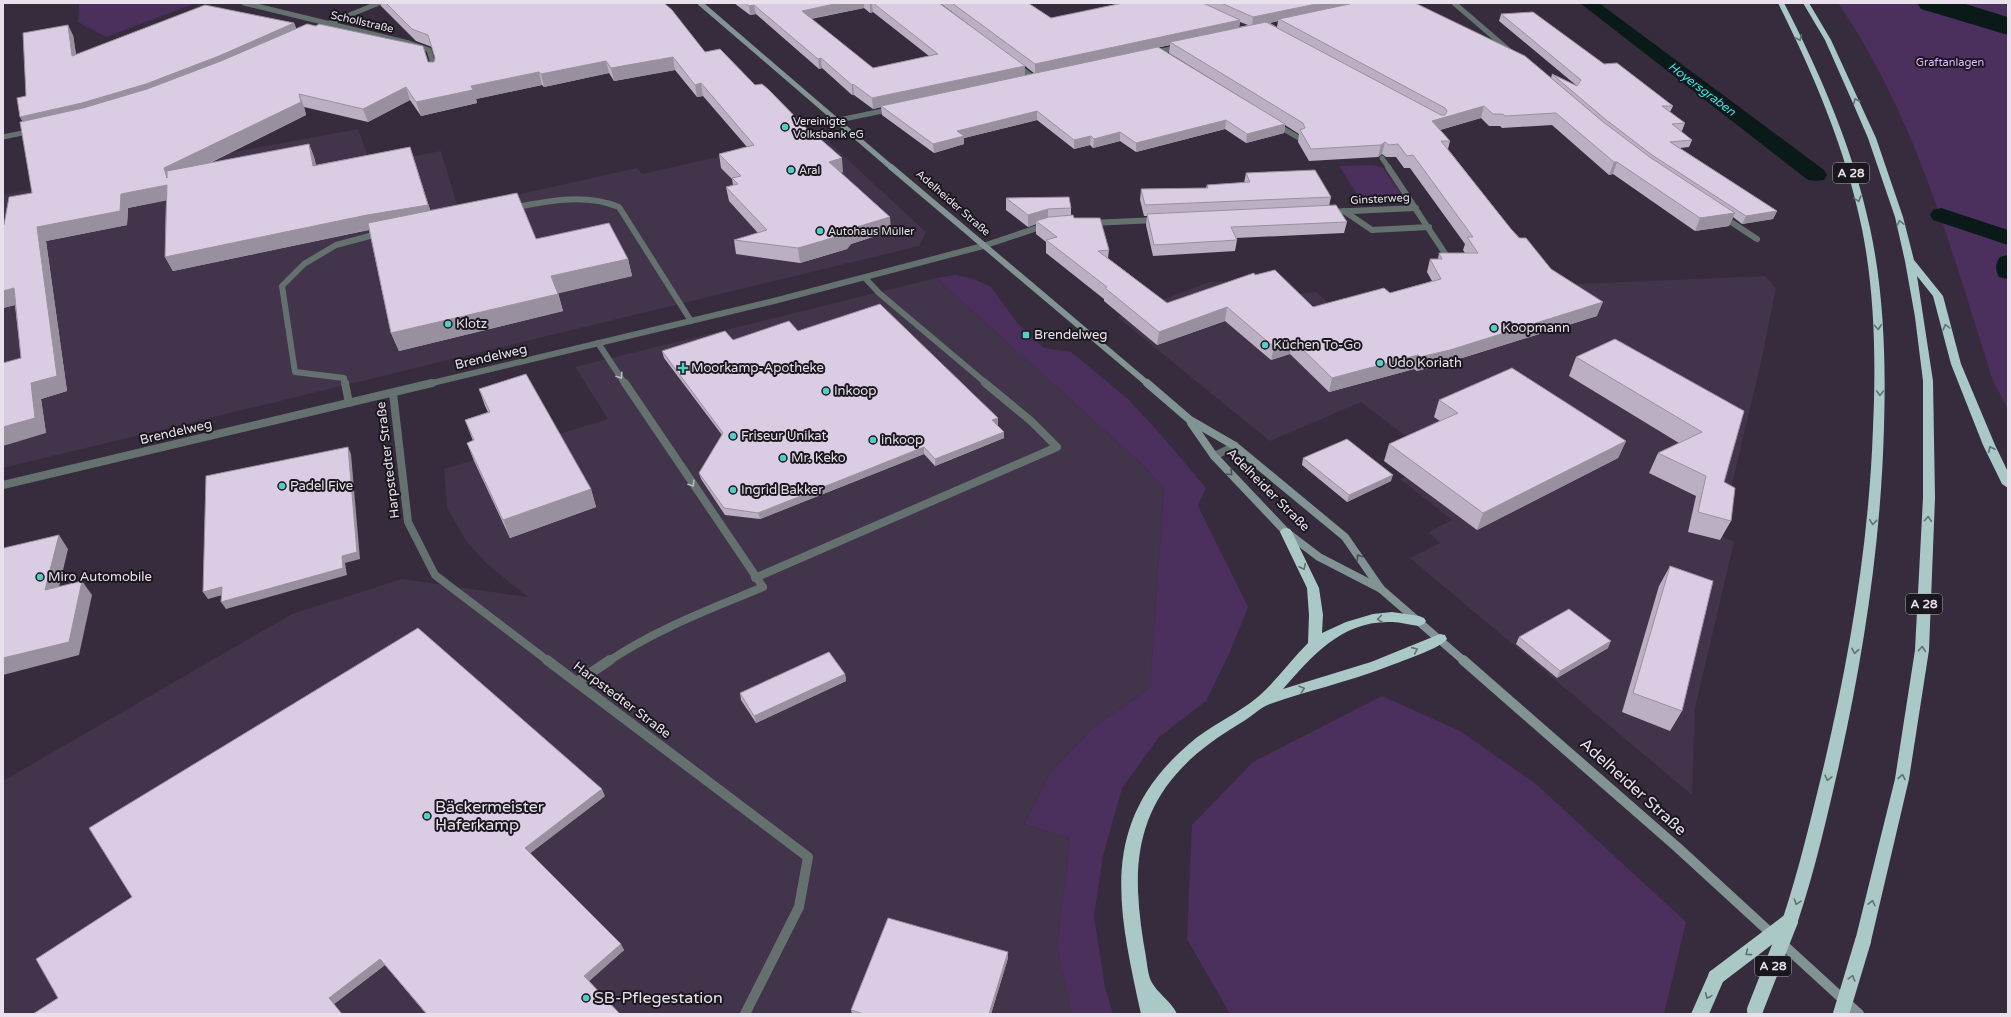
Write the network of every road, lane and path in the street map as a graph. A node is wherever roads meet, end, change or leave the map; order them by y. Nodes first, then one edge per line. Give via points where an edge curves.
1 (244, 3) edge
2 (379, 3) edge
3 (700, 3) edge
4 (1454, 3) edge
5 (1781, 3) edge
6 (1806, 3) edge
7 (327, 24) junction
8 (312, 30) edge
9 (1181, 46) edge
10 (1158, 52) junction
11 (1143, 55) edge
12 (1165, 56) edge
13 (1518, 59) edge
14 (1012, 61) edge
15 (435, 72) edge
16 (1042, 77) edge
17 (1034, 78) junction
18 (1027, 80) edge
19 (900, 107) edge
20 (839, 120) junction
21 (1272, 122) edge
22 (38, 130) edge
23 (3, 137) edge
24 (1298, 138) dead end
25 (1382, 158) edge
26 (1416, 208) junction
27 (504, 209) edge
28 (1344, 211) junction
29 (1320, 212) edge
30 (1718, 214) edge
31 (1160, 220) edge
32 (1088, 223) edge
33 (1054, 224) edge
34 (1429, 228) junction
35 (389, 232) edge
36 (1757, 239) dead end
37 (983, 246) junction
38 (1448, 258) edge
39 (1910, 261) junction
40 (865, 278) junction
41 (691, 321) junction
42 (598, 343) junction
43 (393, 393) junction
44 (349, 403) junction
45 (1190, 420) junction
46 (1235, 446) junction
47 (1214, 456) junction
48 (2008, 484) edge
49 (3, 485) edge
50 (1286, 532) junction
51 (755, 578) junction
52 (1381, 589) junction
53 (1419, 621) junction
54 (1440, 639) junction
55 (1315, 644) junction
56 (577, 682) junction
57 (1264, 700) junction
58 (1790, 921) junction
59 (1143, 984) junction
60 (1754, 1012) edge
61 (745, 1014) edge
62 (1150, 1014) edge
63 (1168, 1014) edge
64 (1700, 1014) edge
65 (1841, 1014) edge
66 (1859, 1014) edge

1 - 7 street, Schollstraße
2 - 7 street
3 - 20 main road, Adelheider Straße
4 - 13 street
5 -> 58 highway, A 28 via 1824,94 1862,213 1872,261 1880,354 1878,471 1866,593 1845,710 1803,884
39 -> 6 highway, A 28 via 1899,217 1872,138 1834,52
7 - 8 street
7 - 15 street, Schollstraße via 429,50
9 - 10 street
10 - 11 street
10 - 12 street
14 - 17 street
16 - 17 street
17 - 18 street
19 - 20 street
20 - 37 main road, Adelheider Straße
21 - 24 street
22 - 23 street
25 - 26 street, Ginsterweg
26 - 28 street, Ginsterweg
26 - 34 street, Ginsterweg
27 - 41 street via 549,200 582,199 608,202 619,207
28 - 29 street, Ginsterweg
28 - 34 street, Ginsterweg via 1372,230
30 - 36 street
31 - 32 street
33 - 37 street
34 - 38 street, Ginsterweg
35 - 44 street via 336,245 304,264 282,286 295,372 344,378
37 - 40 street, Brendelweg
37 - 45 main road, Adelheider Straße
48 -> 39 highway via 1956,364 1938,296
65 -> 39 highway, A 28, bridge via 1863,941 1902,779 1922,650 1929,498 1928,381
40 - 41 street, Brendelweg
40 - 51 street via 879,293 1031,421 1057,447
41 - 42 street, Brendelweg
42 - 43 street, Brendelweg
42 -> 51 street
43 - 44 street, Brendelweg
43 - 56 street, Harpstedter Straße via 408,522 435,575
44 - 49 street, Brendelweg
45 - 46 main road, Adelheider Straße
45 - 47 main road, Adelheider Straße
46 - 47 street
52 -> 46 main road, Adelheider Straße via 1345,537
47 -> 50 main road, Adelheider Straße
50 - 52 main road, Adelheider Straße via 1319,557
50 -> 55 highway via 1313,588 1316,615
51 - 56 street via 763,587 624,650
52 - 53 main road, Adelheider Straße
53 - 54 main road, Adelheider Straße
53 -> 55 highway via 1391,617 1368,620 1338,631
57 -> 54 highway via 1352,674
54 - 66 main road, Adelheider Straße via 1677,847
55 - 57 highway
56 - 61 street, Harpstedter Straße via 808,857 799,907
57 - 59 highway via 1203,740 1172,769 1149,799 1136,830 1130,863 1129,900
58 - 60 highway, A 28, bridge
58 -> 64 highway, bridge via 1716,977
59 - 62 highway
59 - 63 highway

